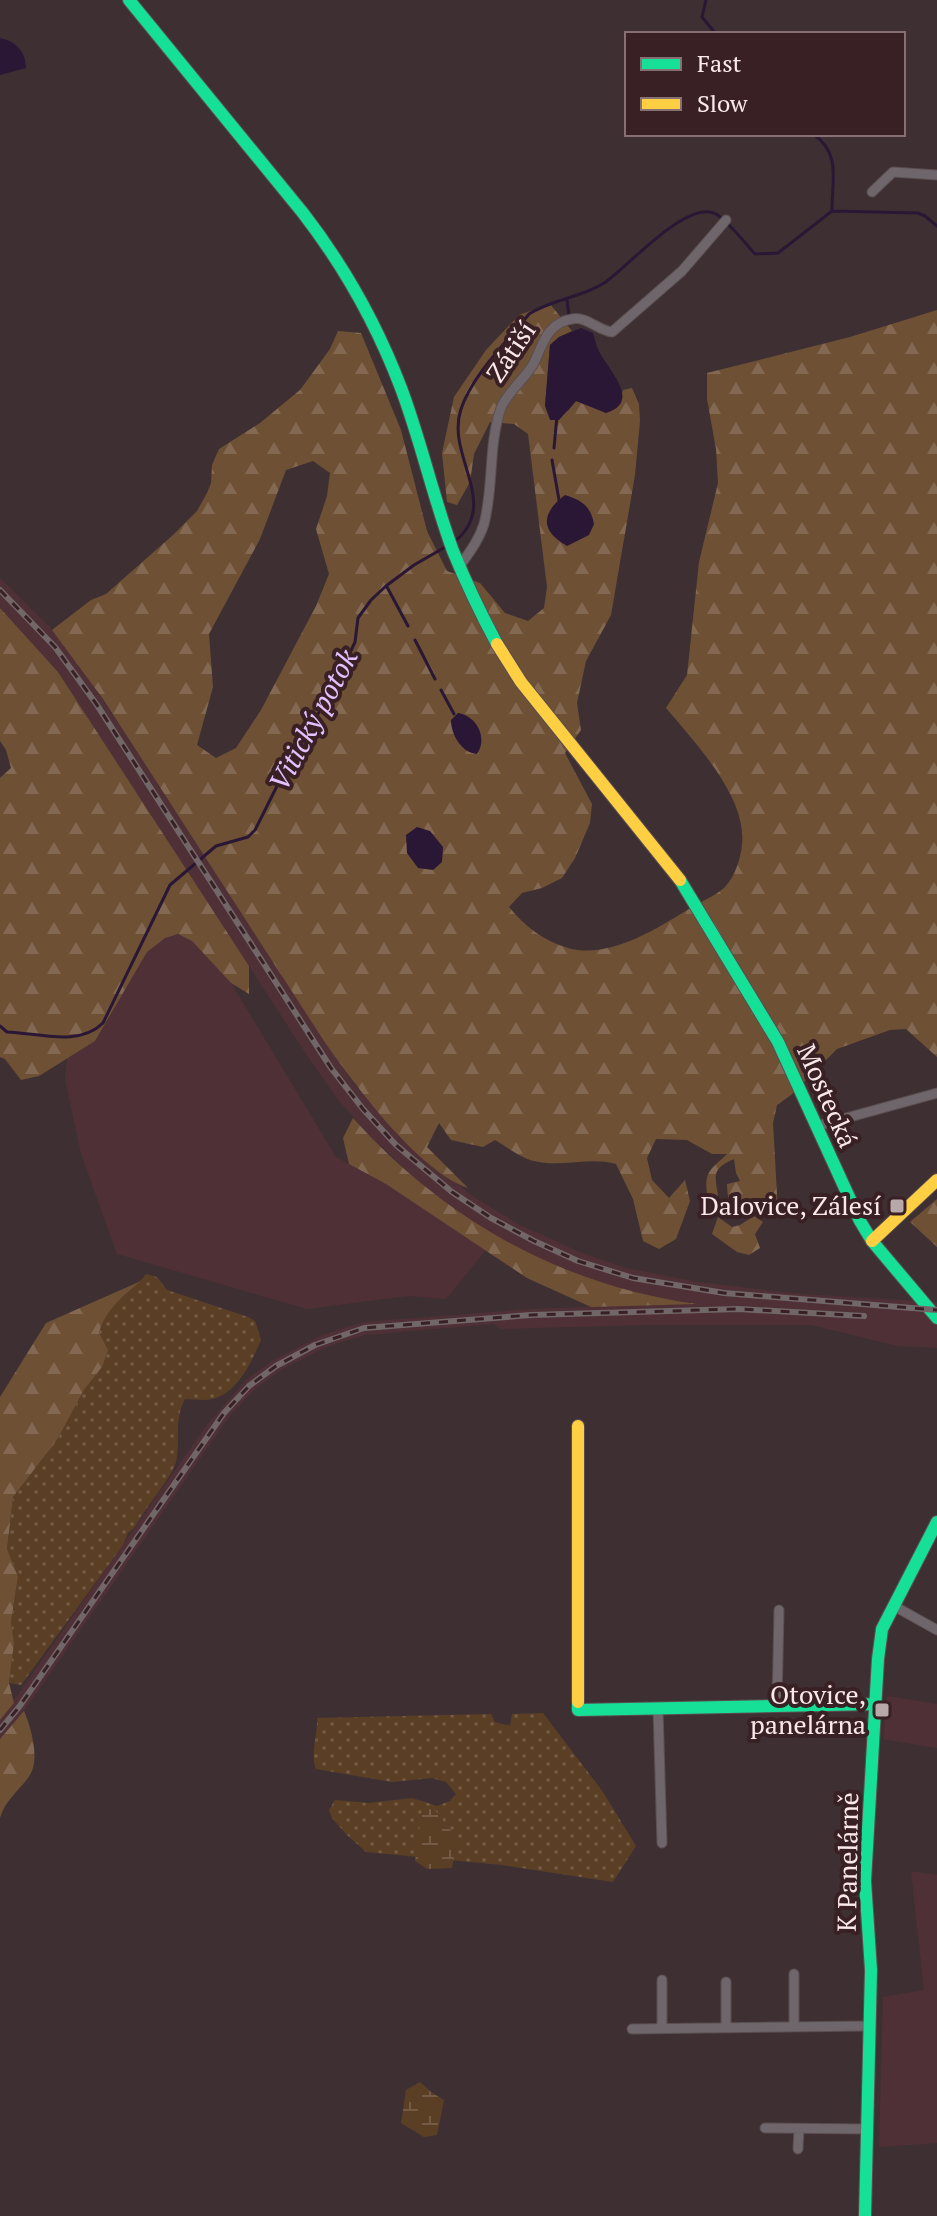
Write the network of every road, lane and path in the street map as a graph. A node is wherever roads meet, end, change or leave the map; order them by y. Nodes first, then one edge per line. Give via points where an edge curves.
1 (129, 0) edge
2 (937, 175) edge
3 (872, 192) dead end
4 (724, 222) dead end
5 (459, 567) junction
6 (937, 1093) edge
7 (817, 1126) junction
8 (937, 1180) edge
9 (872, 1241) junction
10 (937, 1318) edge
11 (578, 1426) dead end
12 (937, 1522) edge
13 (894, 1606) junction
14 (779, 1610) dead end
15 (937, 1630) edge
16 (876, 1704) junction
17 (777, 1705) junction
18 (658, 1709) junction
19 (662, 1843) dead end
20 (794, 1974) dead end
21 (662, 1980) dead end
22 (726, 1982) dead end
23 (870, 2026) junction
24 (726, 2027) junction
25 (794, 2027) junction
26 (662, 2028) junction
27 (632, 2029) dead end
28 (765, 2128) dead end
29 (799, 2129) junction
30 (867, 2129) junction
31 (798, 2149) dead end
32 (865, 2216) edge

1 - 5 street, Mostecká via 303,213 356,292 402,390
2 - 3 street via 893,172
4 - 5 street, Zátiší via 682,271 612,332 571,319 545,336 534,362 502,404 483,525
5 - 7 street, Mostecká via 521,682 684,885 778,1042
6 - 7 street
7 - 9 street, Mostecká
8 - 9 street
9 - 10 street, Mostecká
11 - 18 street via 578,1710
12 - 13 street, K Panelárně
13 - 15 street
13 - 16 street, K Panelárně via 882,1629
14 - 17 street
16 - 17 street
16 - 23 street, K Panelárně via 865,1881
17 - 18 street
18 - 19 street
20 - 25 street
21 - 26 street
22 - 24 street
23 - 25 street
23 - 30 street, K Panelárně
24 - 25 street
24 - 26 street
26 - 27 street
28 - 29 street
29 - 30 street
29 - 31 street
30 - 32 street, K Panelárně

